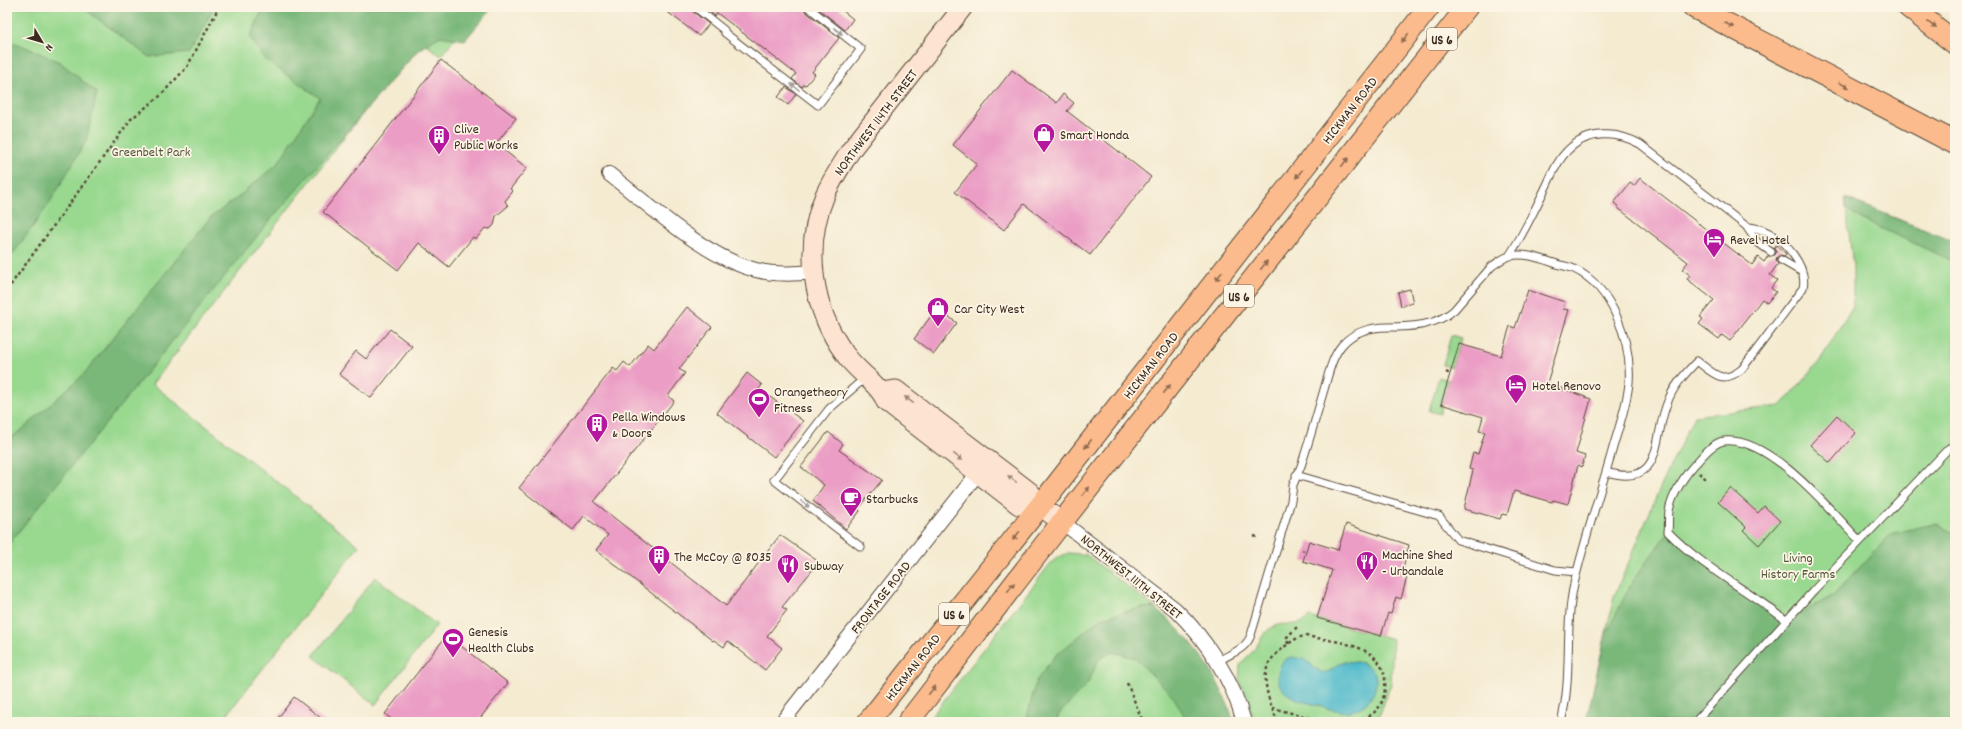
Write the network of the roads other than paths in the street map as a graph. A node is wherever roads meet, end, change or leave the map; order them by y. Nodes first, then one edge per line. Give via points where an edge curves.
1 (695, 7) edge
2 (808, 7) edge
3 (963, 7) edge
4 (1429, 7) edge
5 (1467, 7) edge
6 (1694, 7) edge
7 (1909, 7) edge
8 (1955, 43) edge
9 (1955, 143) edge
10 (609, 174) dead end
11 (1746, 226) junction
12 (1771, 252) dead end
13 (1508, 256) junction
14 (1781, 260) dead end
15 (814, 272) junction
16 (1802, 272) junction
17 (865, 378) junction
18 (882, 392) junction
19 (1955, 448) edge
20 (1606, 472) junction
21 (978, 473) junction
22 (1296, 474) junction
23 (1040, 506) junction
24 (1062, 522) junction
25 (1860, 541) junction
26 (861, 547) dead end
27 (1577, 572) junction
28 (1787, 621) junction
29 (1217, 662) junction
30 (782, 722) edge
31 (868, 722) edge
32 (908, 722) edge
33 (1244, 722) edge
34 (1561, 722) edge
35 (1695, 722) edge

2 -> 1 lane via 862,48 818,105
3 - 15 street, NORTHWEST 114TH STREET via 851,150 835,175 818,216 813,253
4 -> 23 main road, HICKMAN ROAD / US 6
24 -> 5 main road, HICKMAN ROAD / US 6
6 -> 9 highway
7 -> 8 highway
10 - 15 street via 696,242 727,261 779,274
11 - 12 lane via 1757,242
11 - 13 lane via 1640,144 1621,136 1603,134 1578,142 1567,150 1557,164 1520,240
11 - 16 lane via 1765,231 1790,249
13 - 20 lane via 1537,258 1574,269 1598,287 1616,316 1628,352 1629,384
13 - 22 lane via 1492,266 1449,315 1416,326 1367,330 1354,335 1342,345 1332,363 1301,466
14 - 16 lane
15 - 17 street via 816,291 823,314 838,345
16 - 20 lane via 1804,282 1800,293 1742,369 1733,376 1721,377 1697,361 1677,385 1667,402 1654,454 1648,467 1630,476
17 - 18 street
17 -> 26 lane via 829,410 774,480
18 -> 21 street via 886,402
23 -> 18 street, NORTHWEST 111TH STREET via 1030,492 896,390
19 - 25 lane via 1949,448
20 - 27 lane
21 - 23 street via 1019,505
21 - 30 street, FRONTAGE ROAD
22 - 27 lane via 1439,516 1458,540 1555,570
22 - 29 lane via 1291,501 1248,643
23 - 24 street, NORTHWEST 111TH STREET
23 -> 31 main road, HICKMAN ROAD / US 6
24 - 29 street, NORTHWEST 111TH STREET via 1175,609 1201,638
32 -> 24 main road, HICKMAN ROAD / US 6
25 - 28 lane
25 - 28 lane via 1806,483 1770,456 1744,442 1723,440 1706,451 1693,465 1669,509 1668,532 1684,549
27 - 34 lane via 1571,599 1566,694
28 - 35 lane
29 - 33 street, NORTHWEST 111TH STREET via 1232,687

